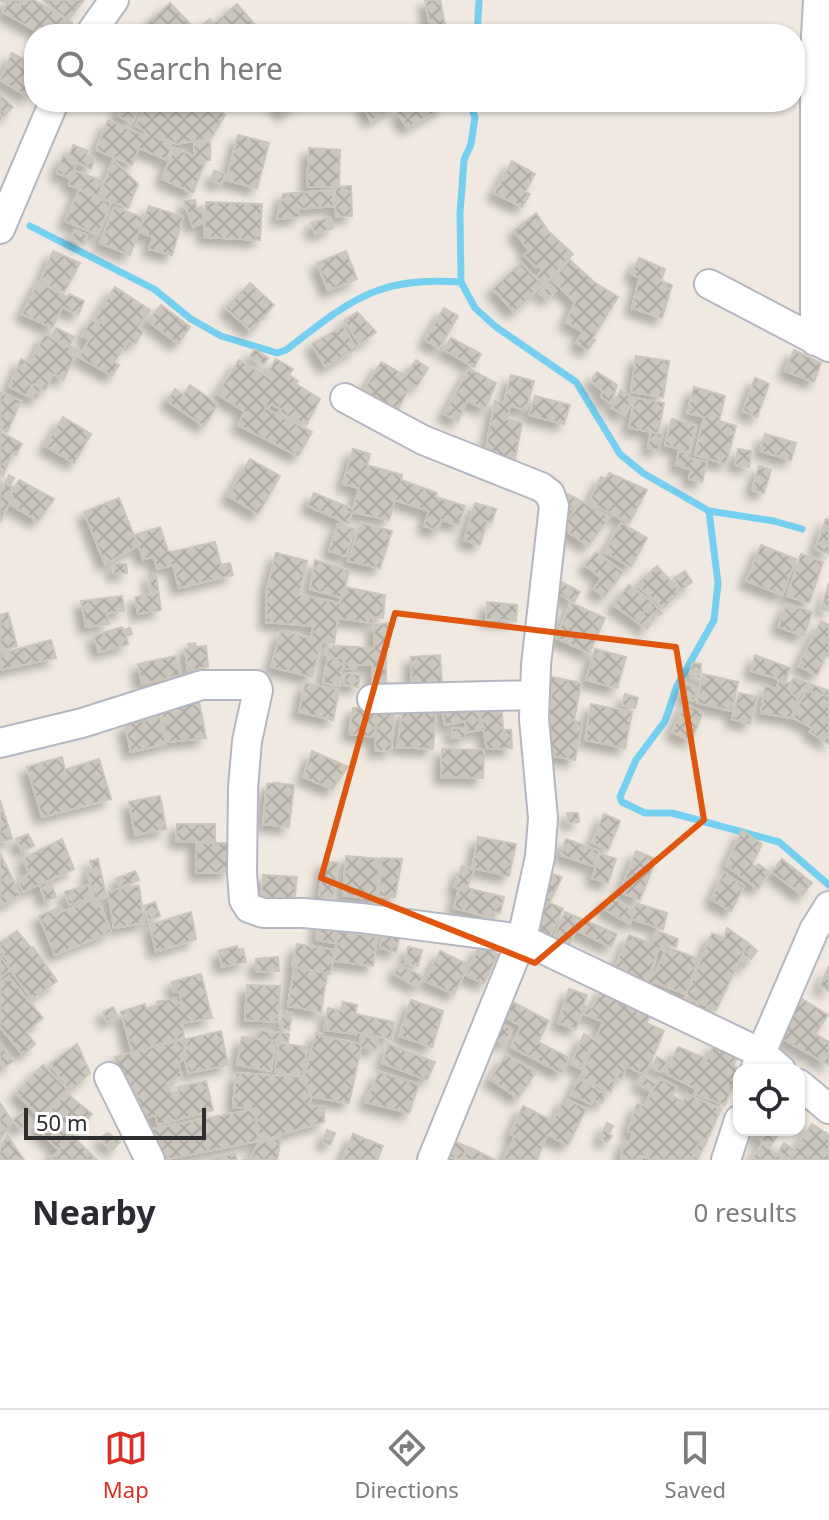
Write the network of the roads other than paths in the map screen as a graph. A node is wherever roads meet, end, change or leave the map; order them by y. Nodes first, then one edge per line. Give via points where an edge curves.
1 (114, 0) edge
2 (818, 0) edge
3 (97, 24) edge
4 (50, 112) edge
5 (0, 229) edge
6 (709, 284) dead end
7 (822, 344) edge
8 (345, 398) dead end
9 (535, 695) junction
10 (372, 699) dead end
11 (0, 743) edge
12 (829, 906) edge
13 (522, 939) junction
14 (766, 1064) edge
15 (109, 1077) dead end
16 (805, 1089) edge
17 (829, 1109) edge
18 (734, 1136) edge
19 (150, 1160) edge
20 (432, 1160) edge
21 (726, 1160) edge

1 - 3 street
2 - 7 street
4 - 5 street
6 - 7 street
8 - 9 street via 423,440 550,494 554,506
9 - 10 street
9 - 13 street via 543,818
11 - 13 street via 202,685 256,685 243,788 242,873 249,908
12 - 14 street via 814,930
13 - 14 street
13 - 20 street
15 - 19 street
16 - 17 street
18 - 21 street

